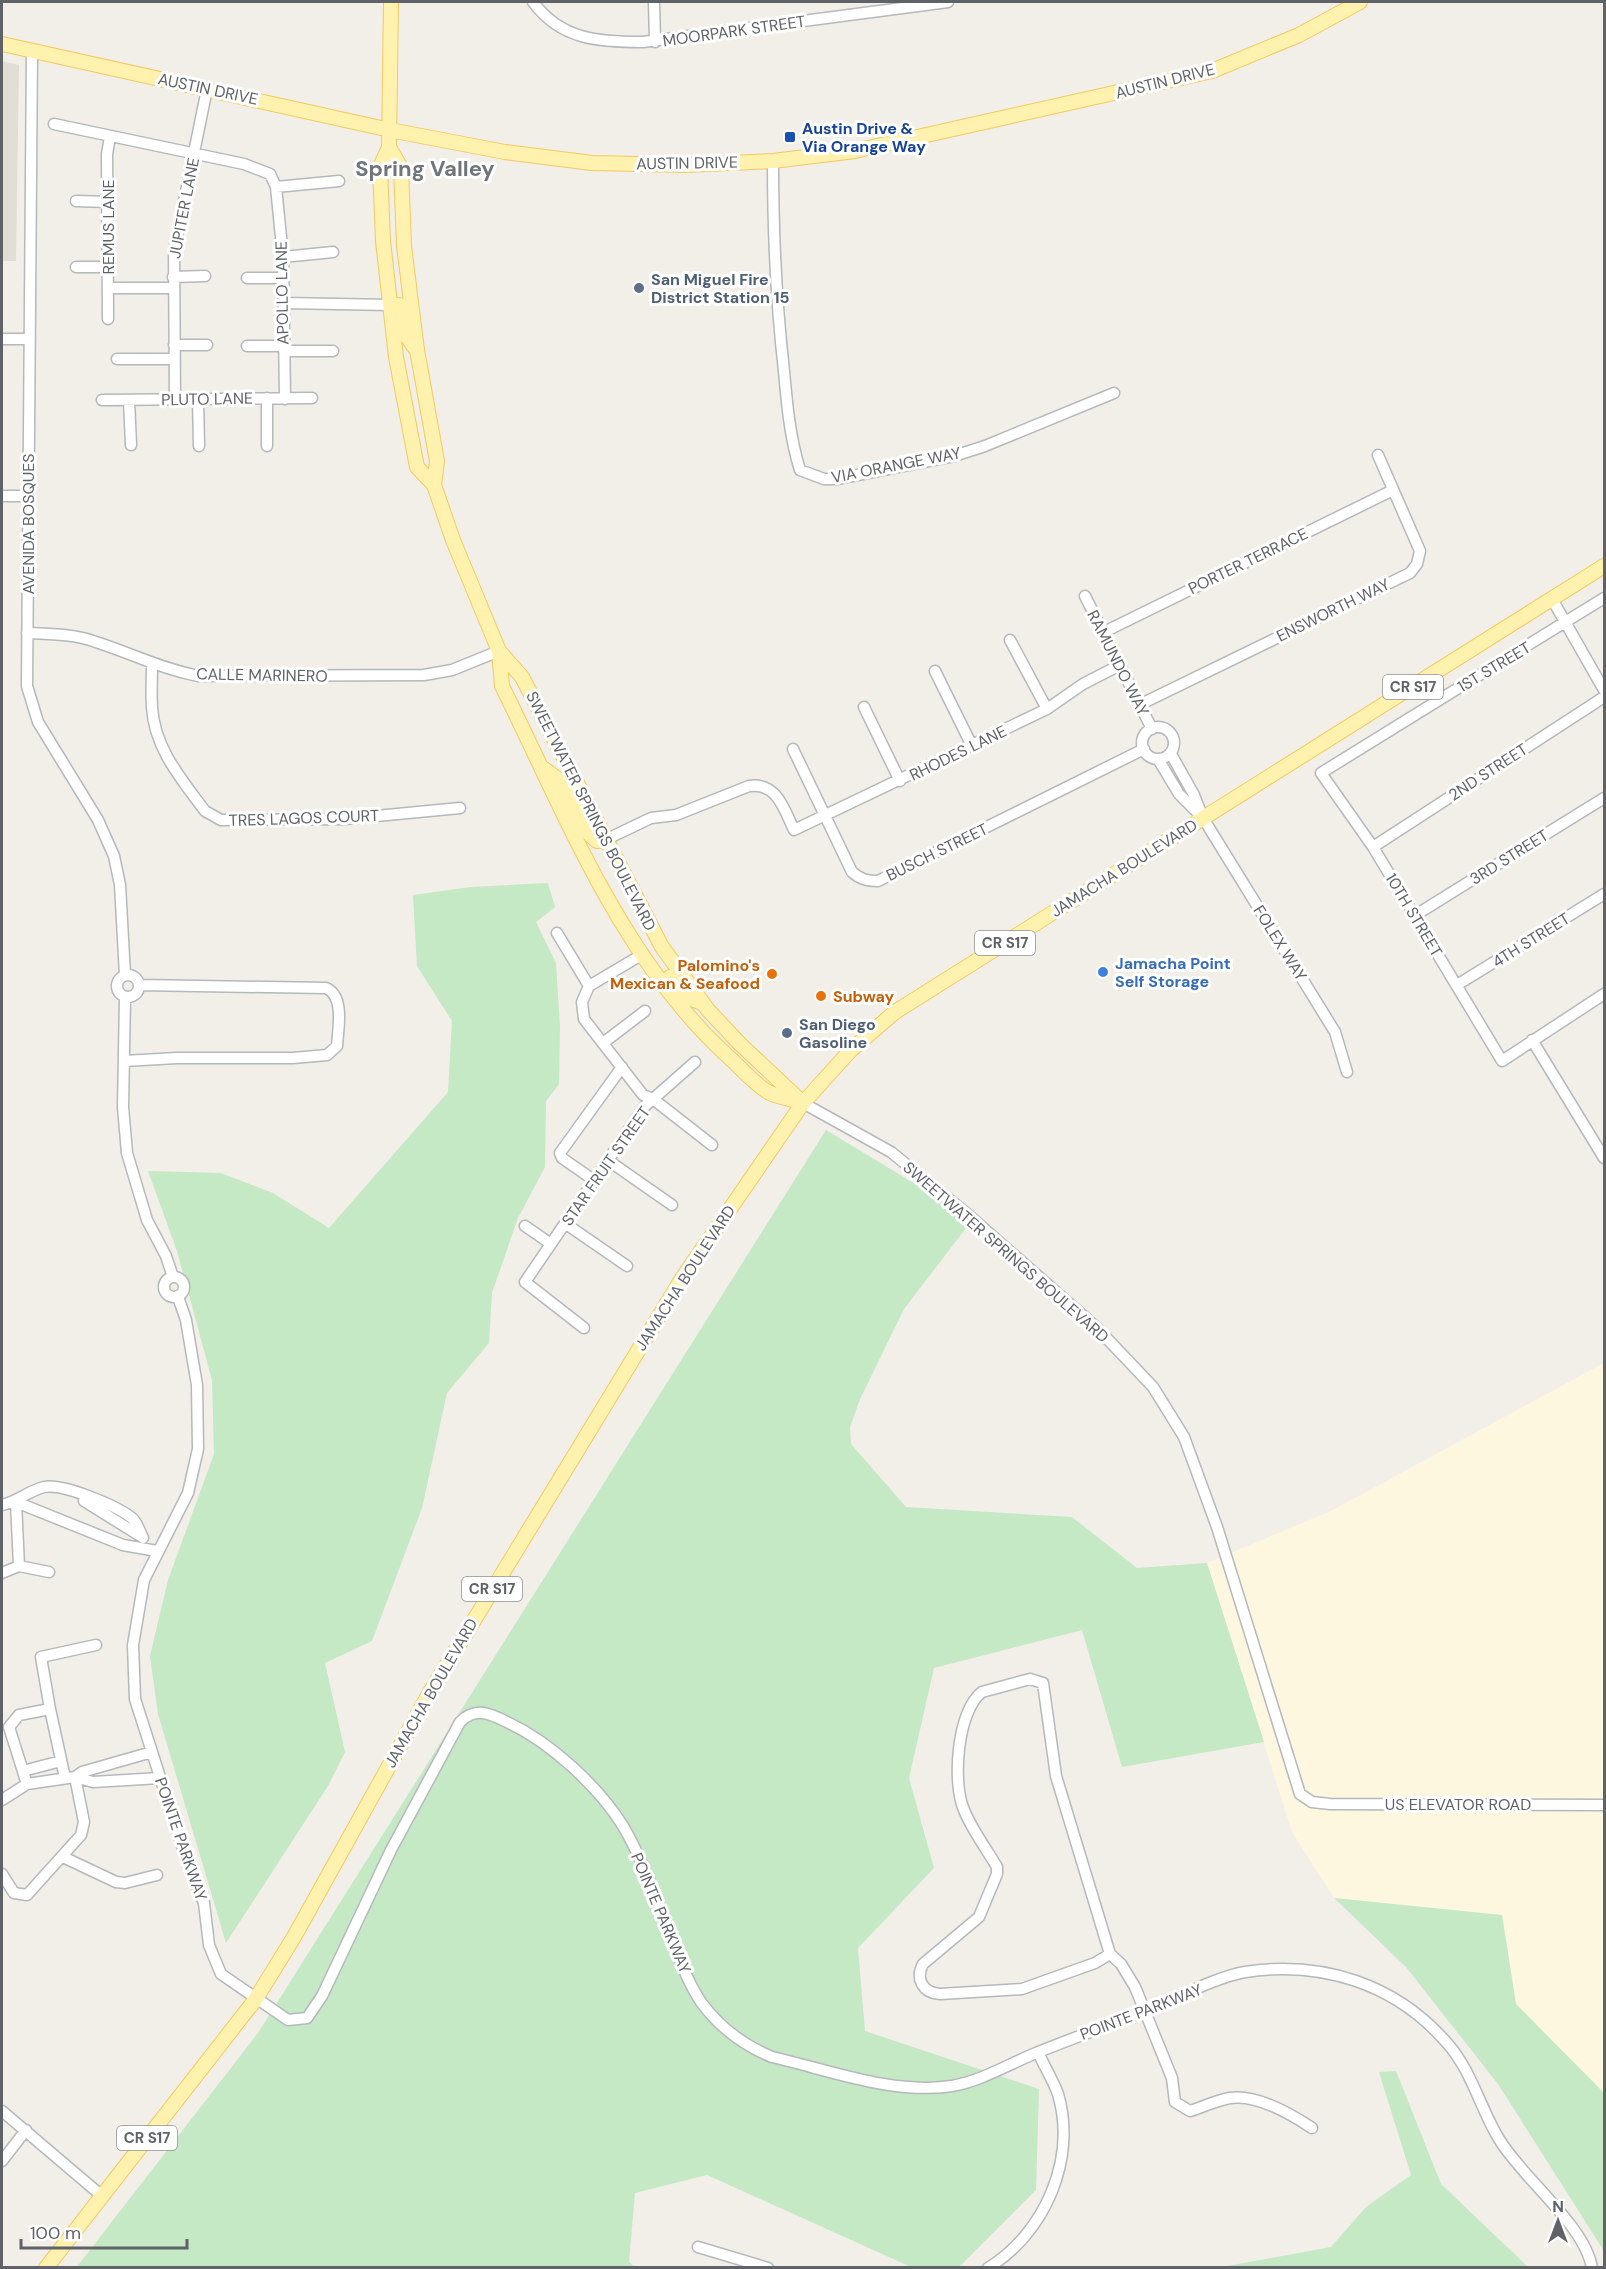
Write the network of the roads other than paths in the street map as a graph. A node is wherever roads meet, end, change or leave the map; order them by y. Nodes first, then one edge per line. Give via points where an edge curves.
1 (391, 2) edge
2 (533, 2) edge
3 (654, 2) edge
4 (948, 2) edge
5 (1360, 2) edge
6 (655, 42) junction
7 (2, 44) edge
8 (32, 50) junction
9 (207, 89) junction
10 (54, 124) dead end
11 (390, 130) junction
12 (110, 137) junction
13 (389, 147) junction
14 (195, 154) junction
15 (773, 160) junction
16 (339, 181) dead end
17 (276, 187) junction
18 (76, 201) dead end
19 (109, 202) junction
20 (333, 252) dead end
21 (283, 257) junction
22 (76, 267) dead end
23 (108, 267) junction
24 (205, 276) dead end
25 (247, 278) dead end
26 (283, 278) junction
27 (173, 283) junction
28 (108, 288) junction
29 (284, 303) junction
30 (390, 305) junction
31 (108, 319) dead end
32 (2, 339) edge
33 (29, 339) junction
34 (174, 345) junction
35 (207, 345) dead end
36 (248, 346) dead end
37 (284, 349) junction
38 (417, 350) junction
39 (333, 351) dead end
40 (117, 359) dead end
41 (174, 359) junction
42 (1114, 393) dead end
43 (267, 398) junction
44 (312, 398) dead end
45 (175, 399) junction
46 (198, 399) junction
47 (285, 399) junction
48 (102, 400) dead end
49 (129, 400) junction
50 (130, 445) dead end
51 (199, 446) dead end
52 (267, 446) dead end
53 (1378, 455) dead end
54 (434, 485) junction
55 (1393, 490) junction
56 (2, 496) edge
57 (28, 496) junction
58 (1605, 566) edge
59 (1085, 596) dead end
60 (1605, 598) edge
61 (1552, 599) junction
62 (1565, 624) junction
63 (27, 633) junction
64 (1102, 633) junction
65 (1010, 640) dead end
66 (499, 651) junction
67 (152, 664) junction
68 (1118, 666) junction
69 (934, 671) dead end
70 (1605, 690) edge
71 (1605, 697) edge
72 (1139, 705) junction
73 (864, 707) dead end
74 (1047, 709) junction
75 (1152, 729) junction
76 (972, 746) junction
77 (793, 749) dead end
78 (1144, 750) junction
79 (1171, 753) junction
80 (1158, 759) junction
81 (543, 768) junction
82 (1321, 773) joint
83 (900, 781) junction
84 (1605, 798) edge
85 (460, 808) dead end
86 (824, 816) junction
87 (1203, 818) junction
88 (605, 840) junction
89 (1373, 847) junction
90 (1605, 894) edge
91 (1414, 916) junction
92 (557, 933) dead end
93 (643, 954) junction
94 (125, 975) junction
95 (139, 985) junction
96 (1457, 985) junction
97 (589, 987) junction
98 (1604, 996) edge
99 (125, 997) junction
100 (702, 1003) junction
101 (645, 1011) dead end
102 (1532, 1040) junction
103 (603, 1042) junction
104 (124, 1061) junction
105 (695, 1062) dead end
106 (622, 1067) junction
107 (1347, 1072) dead end
108 (653, 1099) junction
109 (803, 1102) junction
110 (712, 1145) dead end
111 (1605, 1158) edge
112 (609, 1161) junction
113 (595, 1181) junction
114 (672, 1205) dead end
115 (566, 1224) junction
116 (525, 1226) dead end
117 (551, 1244) junction
118 (627, 1266) dead end
119 (584, 1328) dead end
120 (16, 1502) junction
121 (2, 1505) edge
122 (158, 1551) junction
123 (19, 1566) junction
124 (49, 1572) dead end
125 (2, 1573) edge
126 (96, 1645) dead end
127 (50, 1708) junction
128 (152, 1752) junction
129 (61, 1761) junction
130 (107, 1765) junction
131 (23, 1771) junction
132 (70, 1778) junction
133 (160, 1778) junction
134 (111, 1780) junction
135 (27, 1784) junction
136 (2, 1800) edge
137 (1312, 1802) joint
138 (1605, 1805) edge
139 (63, 1857) junction
140 (2, 1874) edge
141 (157, 1875) dead end
142 (1110, 1954) junction
143 (255, 2000) junction
144 (1143, 2012) junction
145 (1038, 2052) junction
146 (2, 2111) edge
147 (1312, 2128) dead end
148 (26, 2130) junction
149 (2, 2161) edge
150 (102, 2196) junction
151 (698, 2247) dead end
152 (45, 2268) edge
153 (768, 2268) edge
154 (988, 2268) edge
155 (1592, 2268) edge

1 - 11 main road, SWEETWATER SPRINGS BOULEVARD
2 - 6 street, MOORPARK STREET via 553,22 583,38
3 - 6 street
4 - 6 street, MOORPARK STREET
5 - 15 main road, AUSTIN DRIVE via 1299,35 1212,71 855,151
7 - 8 main road, AUSTIN DRIVE
8 - 9 main road, AUSTIN DRIVE
8 - 33 street, AVENIDA BOSQUES
9 - 11 main road, AUSTIN DRIVE
9 - 14 street, JUPITER LANE
10 - 12 street
11 - 13 main road, SWEETWATER SPRINGS BOULEVARD
11 - 15 main road, AUSTIN DRIVE via 505,152 592,163 685,165
12 - 14 street
12 - 19 street, REMUS LANE
13 - 30 main road, SWEETWATER SPRINGS BOULEVARD via 380,167
13 - 38 main road, SWEETWATER SPRINGS BOULEVARD via 401,168 404,246
14 - 17 street via 270,174
14 - 27 street, JUPITER LANE via 174,250
15 - 42 street, VIA ORANGE WAY via 778,317 792,445 800,470 824,479 837,479 954,456
16 - 17 street
17 - 21 street, APOLLO LANE
18 - 19 street
19 - 23 street, REMUS LANE
20 - 21 street
21 - 26 street, APOLLO LANE
22 - 23 street
23 - 28 street, REMUS LANE
24 - 27 street
25 - 26 street
26 - 29 street, APOLLO LANE
27 - 28 street
27 - 34 street, JUPITER LANE
28 - 31 street, REMUS LANE
29 - 30 street
29 - 37 street, APOLLO LANE
30 - 38 main road via 399,305 405,334
30 - 54 main road, SWEETWATER SPRINGS BOULEVARD via 417,467
32 - 33 street
33 - 57 street, AVENIDA BOSQUES
34 - 35 street
34 - 41 street, JUPITER LANE
36 - 37 street
37 - 39 street
37 - 47 street, APOLLO LANE
38 - 54 main road, SWEETWATER SPRINGS BOULEVARD via 437,461
40 - 41 street
41 - 45 street, JUPITER LANE
43 - 46 street, PLUTO LANE
43 - 47 street, PLUTO LANE
43 - 52 street
44 - 47 street, PLUTO LANE
45 - 46 street, PLUTO LANE
45 - 49 street, PLUTO LANE
46 - 51 street
48 - 49 street, PLUTO LANE
49 - 50 street
53 - 55 street, ENSWORTH WAY
54 - 66 main road, SWEETWATER SPRINGS BOULEVARD
55 - 64 street, PORTER TERRACE
55 - 72 street, ENSWORTH WAY via 1420,551 1410,573
56 - 57 street
57 - 63 street, AVENIDA BOSQUES
58 - 61 main road, JAMACHA BOULEVARD / CR S17
59 - 64 street, RAMUNDO WAY
60 - 62 street, 1ST STREET
61 - 62 street
61 - 87 main road, JAMACHA BOULEVARD / CR S17
62 - 70 street
62 - 82 street, 1ST STREET
63 - 67 street, CALLE MARINERO via 95,641
63 - 94 street, AVENIDA BOSQUES via 27,686 38,722 98,820 114,856 120,885
64 - 68 street, RAMUNDO WAY
65 - 74 street
66 - 67 street, CALLE MARINERO via 452,670 424,675 198,676
66 - 81 main road, SWEETWATER SPRINGS BOULEVARD via 502,686
66 - 88 main road, SWEETWATER SPRINGS BOULEVARD via 522,677
67 - 85 street, TRES LAGOS COURT via 152,709 160,741 168,760 213,818 345,819
68 - 72 street, RAMUNDO WAY
68 - 74 street, RHODES LANE
69 - 76 street
71 - 89 street, 2ND STREET
72 - 75 street, RAMUNDO WAY
73 - 83 street
74 - 76 street, RHODES LANE
75 - 78 street, RAMUNDO WAY via 1143,737
75 - 79 street, RAMUNDO WAY via 1169,731 1174,742
76 - 83 street, RHODES LANE
77 - 86 street, BUSCH STREET
78 - 80 street
78 - 86 street, BUSCH STREET via 878,881 860,879 852,872
79 - 80 street
79 - 87 street, RAMUNDO WAY
80 - 87 street via 1179,794
81 - 88 main road via 563,783 587,832 597,841
81 - 93 main road, SWEETWATER SPRINGS BOULEVARD via 606,895
82 - 89 street, 10TH STREET
83 - 86 street, RHODES LANE
84 - 91 street, 3RD STREET
86 - 88 street, RHODES LANE via 794,830 781,802 770,788 761,784 676,815 651,818
87 - 107 street, FOLEX WAY via 1335,1032
87 - 109 main road, JAMACHA BOULEVARD / CR S17 via 895,1012 850,1051
88 - 100 main road, SWEETWATER SPRINGS BOULEVARD via 662,947
89 - 91 street, 10TH STREET
90 - 96 street, 4TH STREET
91 - 96 street, 10TH STREET
92 - 97 street
93 - 97 street
93 - 100 main road via 655,958 685,997
93 - 109 main road, SWEETWATER SPRINGS BOULEVARD via 693,1023 718,1047 769,1093
94 - 95 street via 135,976
94 - 99 street via 116,986
95 - 99 street via 135,994
95 - 104 street via 326,988 338,1001 338,1046 327,1055 292,1058
96 - 102 street, 10TH STREET via 1502,1061
97 - 103 street, STAR FRUIT STREET via 582,1002 584,1019
98 - 102 street
99 - 104 street
100 - 109 main road, SWEETWATER SPRINGS BOULEVARD
101 - 103 street
102 - 111 street
103 - 106 street, STAR FRUIT STREET
104 - 122 street via 127,1153 147,1220 173,1277 184,1285 178,1297 197,1385 198,1449 188,1493
105 - 108 street
106 - 108 street, STAR FRUIT STREET via 643,1095
106 - 113 street via 560,1154
108 - 110 street
108 - 112 street, STAR FRUIT STREET
109 - 137 street, SWEETWATER SPRINGS BOULEVARD via 891,1152 965,1212 1096,1327 1153,1387 1184,1437 1217,1527 1299,1794
109 - 143 main road, JAMACHA BOULEVARD / CR S17 via 683,1277 586,1433 429,1694
112 - 113 street, STAR FRUIT STREET
112 - 114 street
113 - 115 street, STAR FRUIT STREET
115 - 117 street, STAR FRUIT STREET
115 - 118 street
116 - 117 street
117 - 119 street, STAR FRUIT STREET via 525,1282
120 - 121 street
120 - 122 street via 123,1545
120 - 122 street via 45,1487 64,1490 114,1517
120 - 123 street
122 - 128 street, POINTE PARKWAY via 144,1580 133,1645 135,1699
123 - 124 street
123 - 125 street
126 - 127 street via 41,1657
127 - 129 street
127 - 131 street via 19,1715 11,1721 9,1727
128 - 130 street
128 - 133 street, POINTE PARKWAY
129 - 131 street
129 - 132 street
130 - 132 street
130 - 134 street
131 - 135 street
132 - 134 street
132 - 135 street
132 - 139 street via 83,1828
133 - 134 street
133 - 143 street, POINTE PARKWAY via 204,1903 209,1945 220,1974
135 - 136 street
137 - 138 street, US ELEVATOR ROAD
139 - 140 street via 27,1895 14,1893
139 - 141 street via 116,1882
142 - 142 street via 1056,1776 1043,1683 1030,1679 981,1692 965,1719 957,1777 964,1810 997,1866 997,1874 979,1917 923,1964 920,1983 930,1993 940,1994 1022,1989
142 - 144 street via 1135,1987
143 - 145 street, POINTE PARKWAY via 288,2020 307,2018 322,1996 391,1850 460,1722 479,1711 520,1728 555,1751 622,1825 692,1987 719,2023 743,2043 772,2057 912,2088 965,2084
143 - 150 main road, JAMACHA BOULEVARD / CR S17
144 - 145 street, POINTE PARKWAY
144 - 147 street via 1172,2078 1175,2102 1190,2111 1232,2098 1267,2103 1286,2110
144 - 155 street, POINTE PARKWAY via 1233,1976 1259,1971 1331,1973 1389,1995 1427,2022 1453,2050 1498,2138 1573,2229
145 - 154 street via 1060,2108 1058,2172 1031,2228
146 - 148 street
148 - 149 street
148 - 150 street
150 - 152 main road, JAMACHA BOULEVARD / CR S17
151 - 153 street

